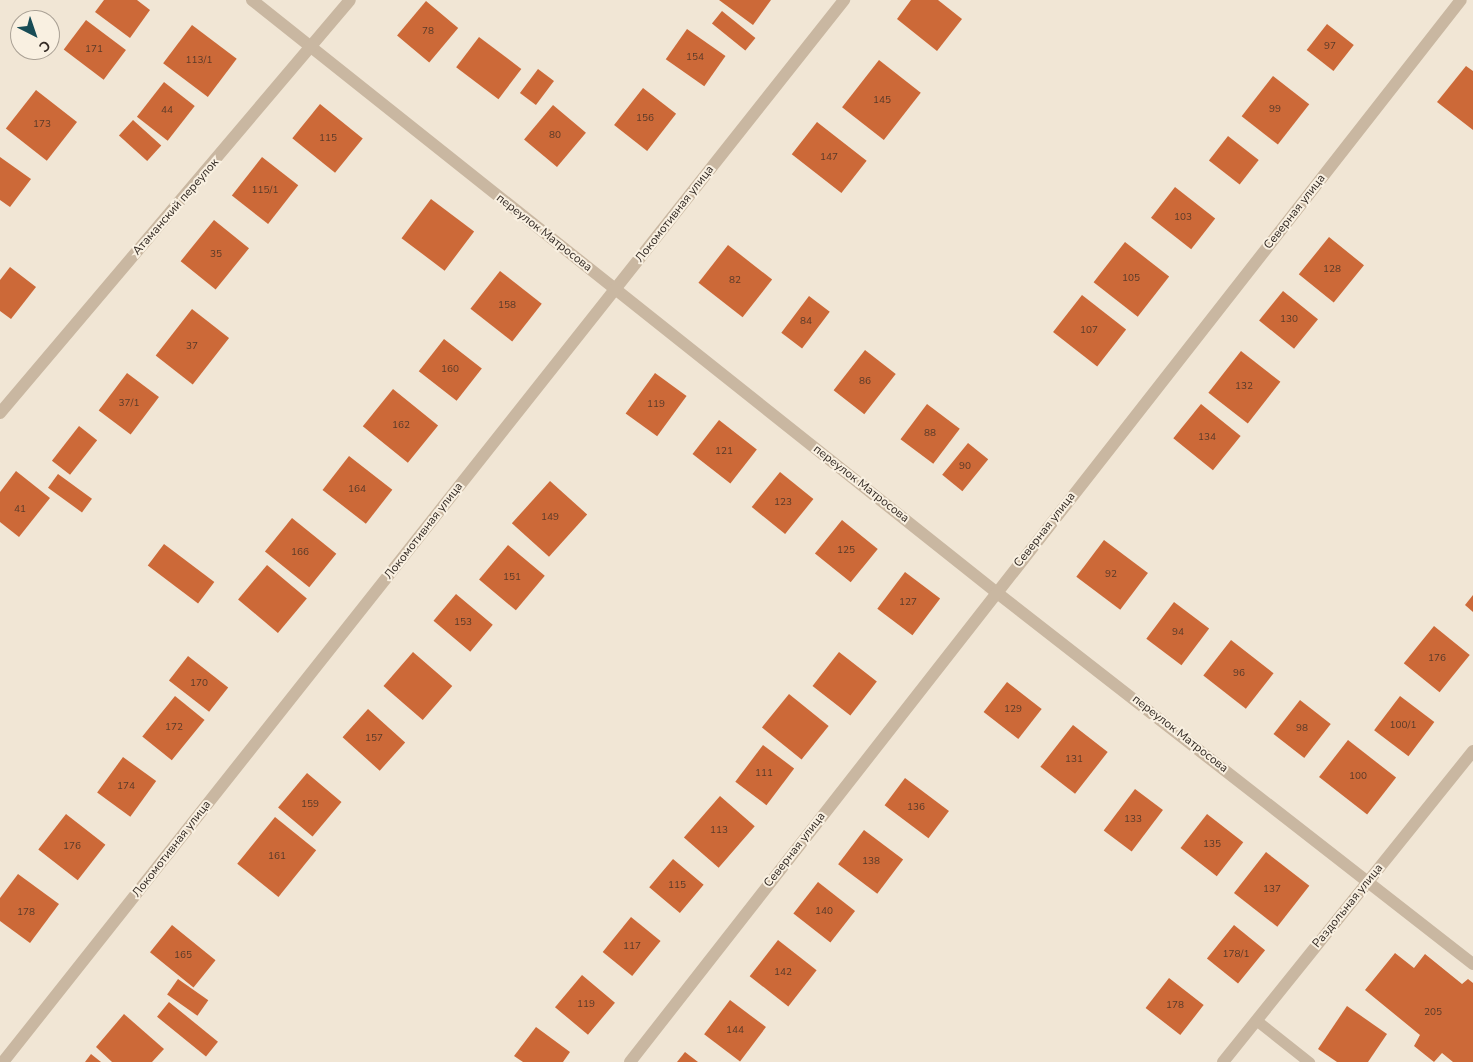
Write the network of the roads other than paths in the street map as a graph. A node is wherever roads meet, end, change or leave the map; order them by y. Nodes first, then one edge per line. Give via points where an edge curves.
1 (252, 0) edge
2 (350, 0) edge
3 (844, 0) edge
4 (1461, 0) edge
5 (312, 49) junction
6 (615, 290) junction
7 (0, 413) edge
8 (996, 592) junction
9 (1473, 751) edge
10 (1368, 880) junction
11 (1473, 964) edge
12 (1256, 1020) junction
13 (3, 1062) edge
14 (630, 1062) edge
15 (1223, 1062) edge
16 (1310, 1062) edge

1 - 5 street, переулок Матросова
2 - 5 street, Атаманский переулок
3 - 6 street, Локомотивная улица
4 - 8 street, Северная улица
5 - 6 street, переулок Матросова
5 - 7 street, Атаманский переулок
6 - 8 street, переулок Матросова
6 - 13 street, Локомотивная улица
8 - 10 street, переулок Матросова
8 - 14 street, Северная улица
9 - 10 street, Раздольная улица
10 - 11 street, переулок Матросова
10 - 12 street, Раздольная улица
12 - 15 street, Раздольная улица
12 - 16 lane

